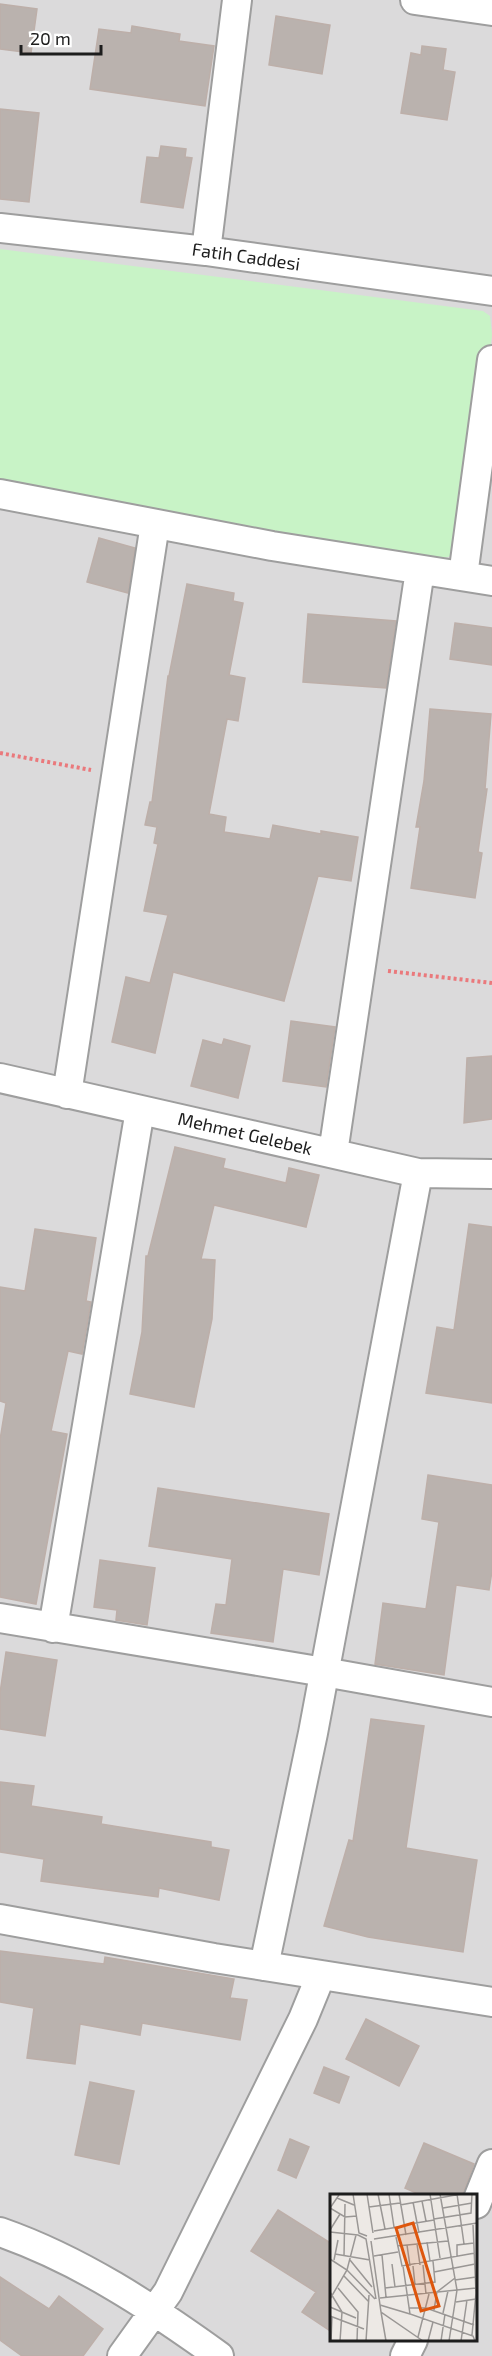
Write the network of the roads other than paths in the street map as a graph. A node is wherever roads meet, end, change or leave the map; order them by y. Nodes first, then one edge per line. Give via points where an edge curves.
1 (237, 0) edge
2 (415, 0) edge
3 (492, 11) edge
4 (0, 228) edge
5 (206, 251) junction
6 (492, 291) edge
7 (492, 360) edge
8 (0, 494) edge
9 (155, 524) junction
10 (420, 570) junction
11 (463, 576) junction
12 (492, 581) edge
13 (0, 1078) edge
14 (67, 1094) junction
15 (140, 1110) junction
16 (333, 1153) junction
17 (418, 1173) junction
18 (492, 1174) edge
19 (0, 1618) edge
20 (53, 1628) junction
21 (324, 1672) junction
22 (492, 1702) edge
23 (0, 1919) edge
24 (264, 1966) junction
25 (321, 1975) junction
26 (492, 2002) edge
27 (492, 2164) edge
28 (477, 2202) edge
29 (0, 2232) edge
30 (156, 2310) junction
31 (412, 2341) edge
32 (122, 2356) edge
33 (219, 2356) edge
34 (405, 2356) edge

1 - 5 street
2 - 3 street
4 - 5 street, Fatih Caddesi
5 - 6 street, Fatih Caddesi
7 - 11 street
8 - 9 street
9 - 10 street
9 - 14 street
10 - 11 street
10 - 16 street
11 - 12 street
13 - 14 street, Mehmet Gelebek
14 - 15 street, Mehmet Gelebek
15 - 16 street, Mehmet Gelebek
15 - 20 street
16 - 17 street, Mehmet Gelebek
17 - 18 street, Mehmet Gelebek
17 - 21 street
19 - 20 street
20 - 21 street
21 - 22 street
21 - 24 street
23 - 24 street
24 - 25 street
25 - 26 street
25 - 30 street via 248,2131
27 - 28 street
29 - 30 street via 116,2286
30 - 32 street
30 - 33 street
31 - 34 street

